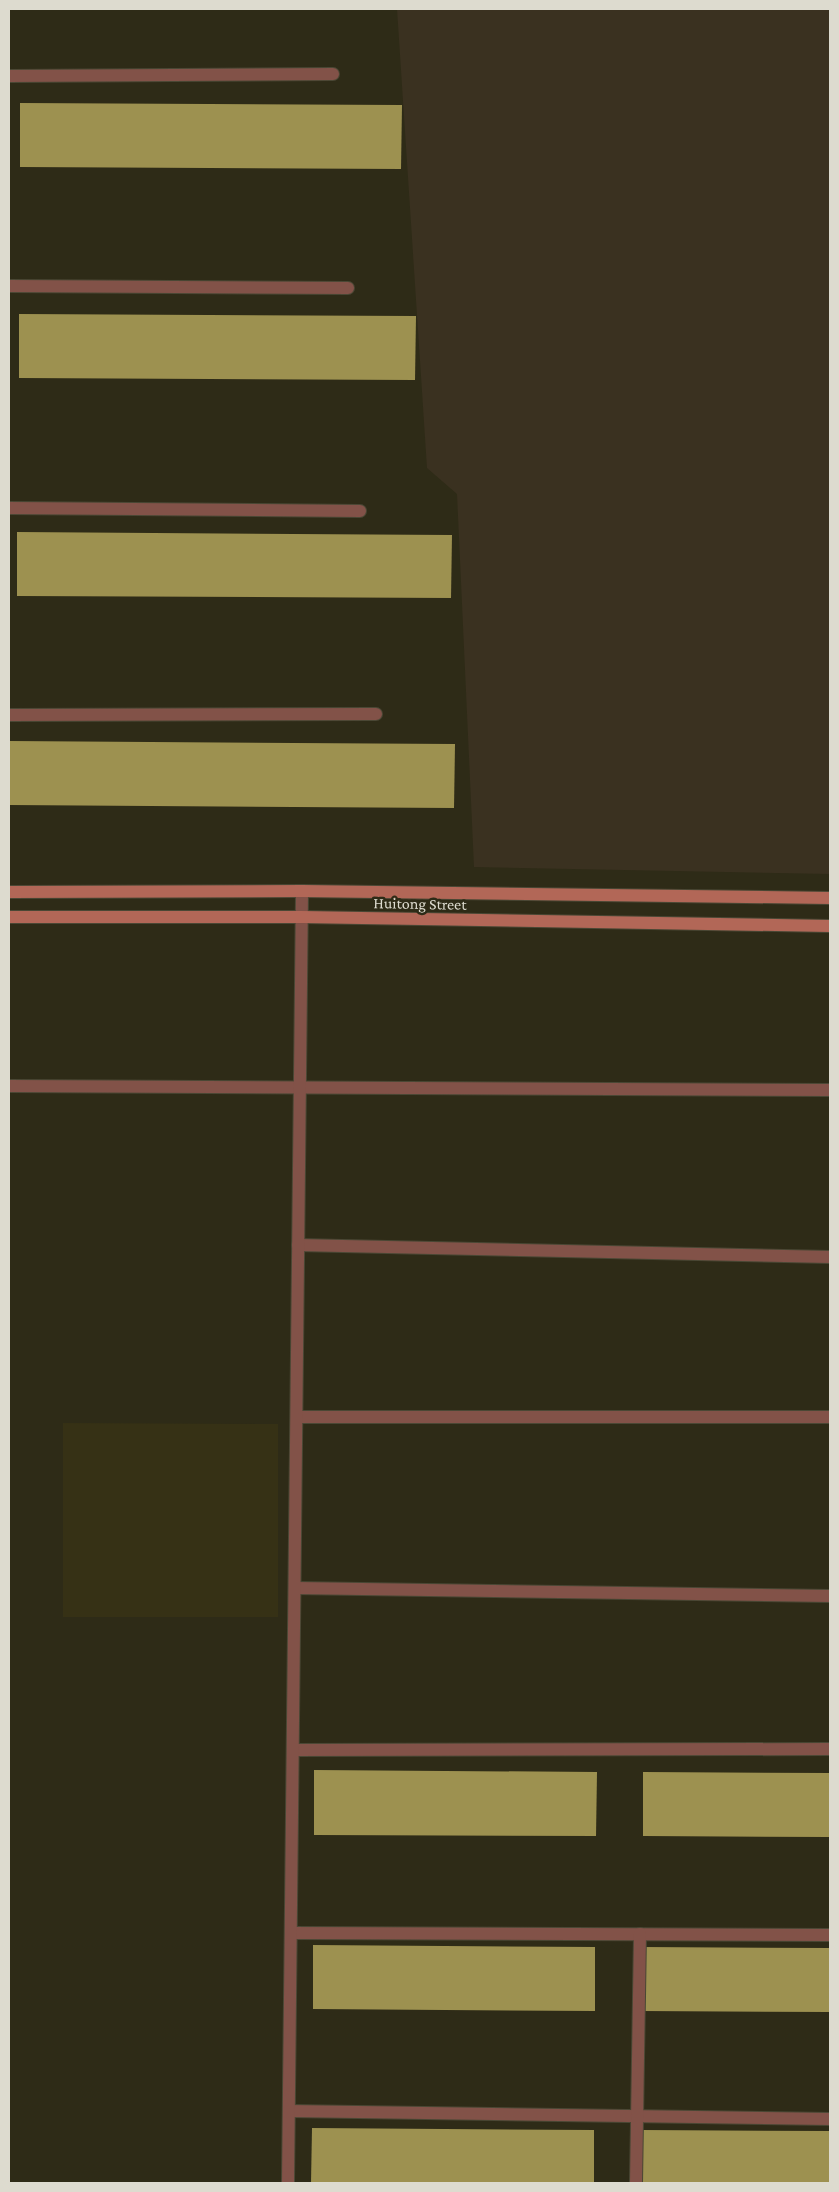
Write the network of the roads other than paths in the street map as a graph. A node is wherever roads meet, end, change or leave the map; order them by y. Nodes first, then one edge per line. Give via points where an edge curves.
1 (333, 74) dead end
2 (9, 76) edge
3 (9, 286) edge
4 (348, 288) dead end
5 (9, 508) edge
6 (360, 511) dead end
7 (376, 714) dead end
8 (9, 715) edge
9 (302, 891) junction
10 (9, 892) edge
11 (830, 898) edge
12 (9, 917) edge
13 (302, 917) junction
14 (830, 926) edge
15 (9, 1086) edge
16 (300, 1089) junction
17 (830, 1090) edge
18 (298, 1245) junction
19 (830, 1257) edge
20 (297, 1417) junction
21 (830, 1417) edge
22 (295, 1588) junction
23 (830, 1596) edge
24 (830, 1749) edge
25 (293, 1750) junction
26 (291, 1933) junction
27 (640, 1934) junction
28 (830, 1935) edge
29 (289, 2112) junction
30 (637, 2116) junction
31 (830, 2119) edge
32 (288, 2183) edge
33 (636, 2183) edge

1 - 2 street
3 - 4 street
5 - 6 street
7 - 8 street
9 - 10 street, Huitong Street
9 - 11 street, Huitong Street
9 - 13 street
12 - 13 street, Huitong Street
13 - 14 street, Huitong Street
13 - 16 street
15 - 16 street
16 - 17 street
16 - 18 street
18 - 19 street
18 - 20 street
20 - 21 street
20 - 22 street
22 - 23 street
22 - 25 street
24 - 25 street
25 - 26 street
26 - 27 street
26 - 29 street
27 - 28 street
27 - 30 street
29 - 30 street
29 - 32 street
30 - 31 street
30 - 33 street

